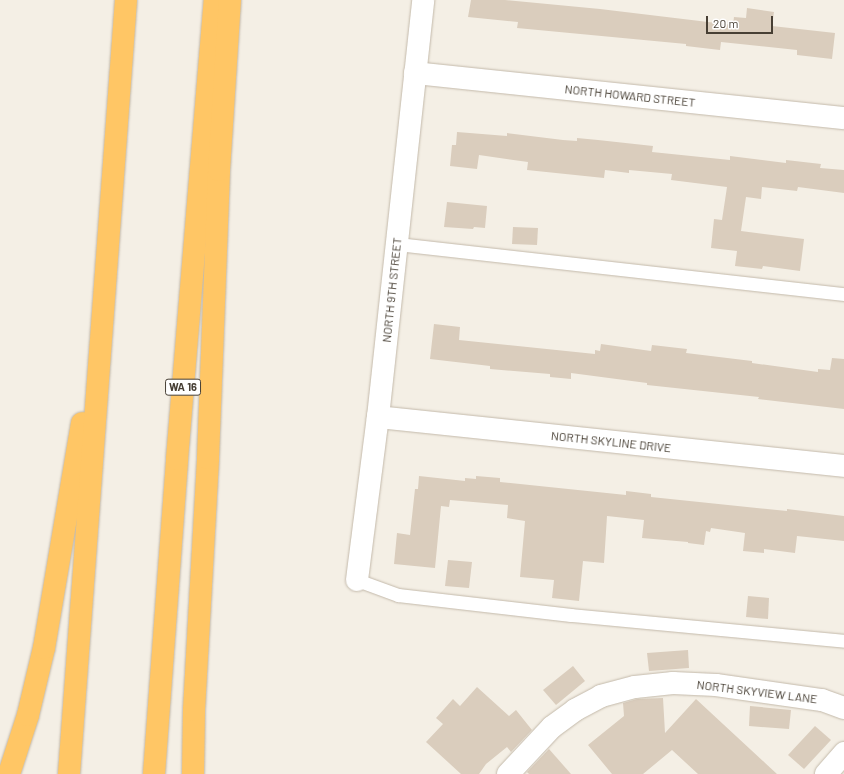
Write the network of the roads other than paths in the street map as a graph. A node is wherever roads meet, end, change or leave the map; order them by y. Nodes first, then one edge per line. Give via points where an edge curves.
1 (126, 0) edge
2 (215, 0) edge
3 (230, 0) edge
4 (423, 0) edge
5 (415, 73) junction
6 (844, 118) edge
7 (397, 244) junction
8 (844, 294) edge
9 (104, 295) junction
10 (378, 417) junction
11 (844, 466) edge
12 (357, 580) joint
13 (844, 641) edge
14 (844, 708) edge
15 (844, 753) edge
16 (9, 774) edge
17 (69, 774) edge
18 (154, 774) edge
19 (193, 774) edge
20 (508, 774) edge
21 (826, 774) edge

1 - 9 highway
2 - 18 highway, WA 16
3 - 19 highway via 219,170
4 - 5 street, NORTH 9TH STREET
5 - 6 street, NORTH HOWARD STREET
5 - 7 street, NORTH 9TH STREET
7 - 8 lane
7 - 10 street, NORTH 9TH STREET
9 - 16 highway via 44,648 28,715
9 - 17 highway
10 - 11 street, NORTH SKYLINE DRIVE
10 - 12 street, NORTH 9TH STREET
12 - 13 lane via 398,595 579,616
14 - 20 street, NORTH SKYVIEW LANE via 822,700 716,685 673,683 635,687 601,696 575,710 552,727
15 - 21 street

